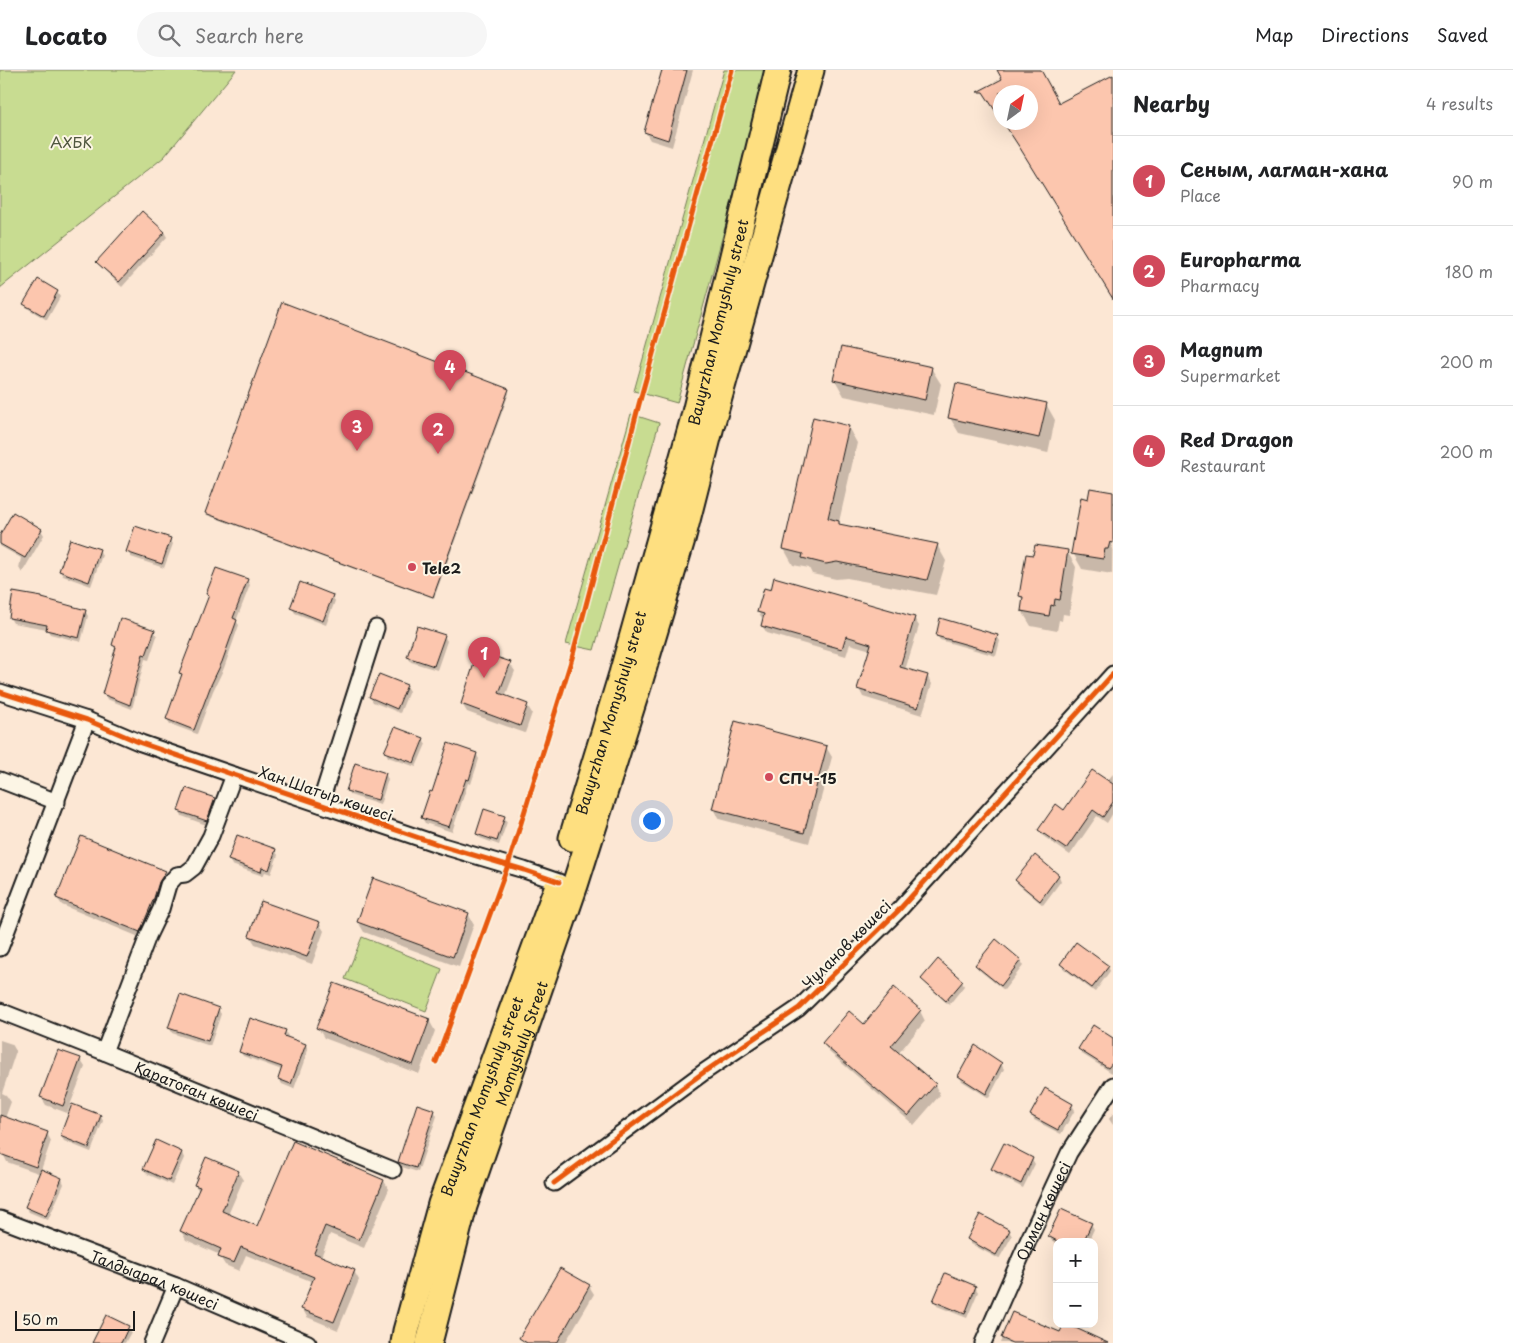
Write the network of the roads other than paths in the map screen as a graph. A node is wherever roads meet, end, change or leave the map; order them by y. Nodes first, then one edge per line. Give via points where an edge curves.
1 (778, 70) edge
2 (811, 70) edge
3 (376, 628) dead end
4 (1113, 674) edge
5 (0, 692) edge
6 (87, 720) junction
7 (620, 744) joint
8 (234, 775) junction
9 (0, 780) edge
10 (56, 802) junction
11 (320, 804) junction
12 (559, 882) junction
13 (0, 948) edge
14 (0, 1011) edge
15 (104, 1052) junction
16 (1113, 1085) edge
17 (393, 1170) dead end
18 (554, 1183) dead end
19 (0, 1219) edge
20 (176, 1286) junction
21 (401, 1339) edge
22 (152, 1343) edge
23 (308, 1343) edge
24 (429, 1343) edge
25 (983, 1343) edge

1 - 12 main road, Bauyrzhan Momyshuly street via 693,420 622,674
2 - 7 main road, Bauyrzhan Momyshuly street via 683,536
3 - 11 street
4 - 18 street, Чуланов көшесі via 898,911 799,1008 704,1072
5 - 6 street, Хан Шатыр көшесі
6 - 8 street, Хан Шатыр көшесі via 141,743
6 - 10 street
7 - 24 main road, Momyshuly Street via 464,1206
8 - 11 street, Хан Шатыр көшесі
8 - 15 street via 211,836 194,867 185,874 176,875 168,885
9 - 10 street
10 - 13 street
11 - 12 street, Хан Шатыр көшесі
12 - 21 main road, Bauyrzhan Momyshuly street via 441,1204
14 - 15 street, Қаратоған көшесі
15 - 17 street, Қаратоған көшесі
16 - 25 street, Орман көшесі via 1069,1153
19 - 20 street, Талдыарал көшесі
20 - 22 street
20 - 23 street, Талдыарал көшесі

